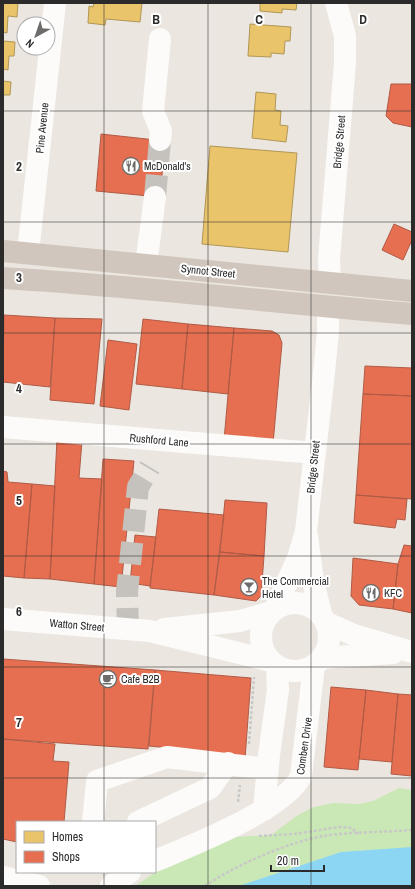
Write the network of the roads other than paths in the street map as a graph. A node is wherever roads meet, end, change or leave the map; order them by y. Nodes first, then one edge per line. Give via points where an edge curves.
1 (55, 3) edge
2 (336, 3) edge
3 (160, 39) dead end
4 (160, 135) tunnel mouth
5 (156, 197) tunnel mouth
6 (3, 251) edge
7 (28, 253) junction
8 (146, 265) junction
9 (3, 278) edge
10 (36, 280) junction
11 (330, 283) junction
12 (412, 291) edge
13 (328, 308) junction
14 (412, 314) edge
15 (3, 427) edge
16 (315, 453) junction
17 (306, 531) junction
18 (273, 610) junction
19 (324, 618) junction
20 (3, 619) edge
21 (150, 631) junction
22 (412, 653) edge
23 (318, 662) junction
24 (274, 664) junction
25 (228, 763) junction
26 (268, 769) junction
27 (264, 810) junction
28 (93, 821) edge
29 (140, 821) edge
30 (156, 861) edge
31 (3, 877) edge
32 (39, 886) edge

1 - 7 street, Pine Avenue
2 - 11 street, Bridge Street via 345,36 345,63 329,260
3 - 4 street via 154,111
5 - 8 street
6 - 7 highway, Synnot Street
7 - 8 highway, Synnot Street
7 - 10 highway
8 - 11 highway, Synnot Street
9 - 10 highway, Synnot Street
10 - 13 highway, Synnot Street via 174,290
11 - 12 highway, Synnot Street
11 - 13 highway
13 - 14 highway, Synnot Street
13 - 16 street, Bridge Street
15 - 16 street, Rushford Lane
16 - 17 street, Bridge Street
17 - 18 street, Bridge Street via 298,558
17 - 19 street, Bridge Street via 314,581
18 - 19 street via 284,604 304,603
18 - 21 street, Watton Street via 240,621
18 - 24 street via 264,621 261,642 265,653
19 - 22 street via 360,637
19 - 23 street via 329,641
20 - 21 street, Watton Street
21 - 24 street, Watton Street
22 - 23 street
23 - 24 street via 305,670 296,671 286,670
23 - 27 street, Comben Drive via 301,776 290,792
24 - 26 street via 278,690
25 - 26 street
25 - 28 street via 167,757 97,781
25 - 29 street via 210,788
26 - 27 street
27 - 30 street, Comben Drive
31 - 32 street

